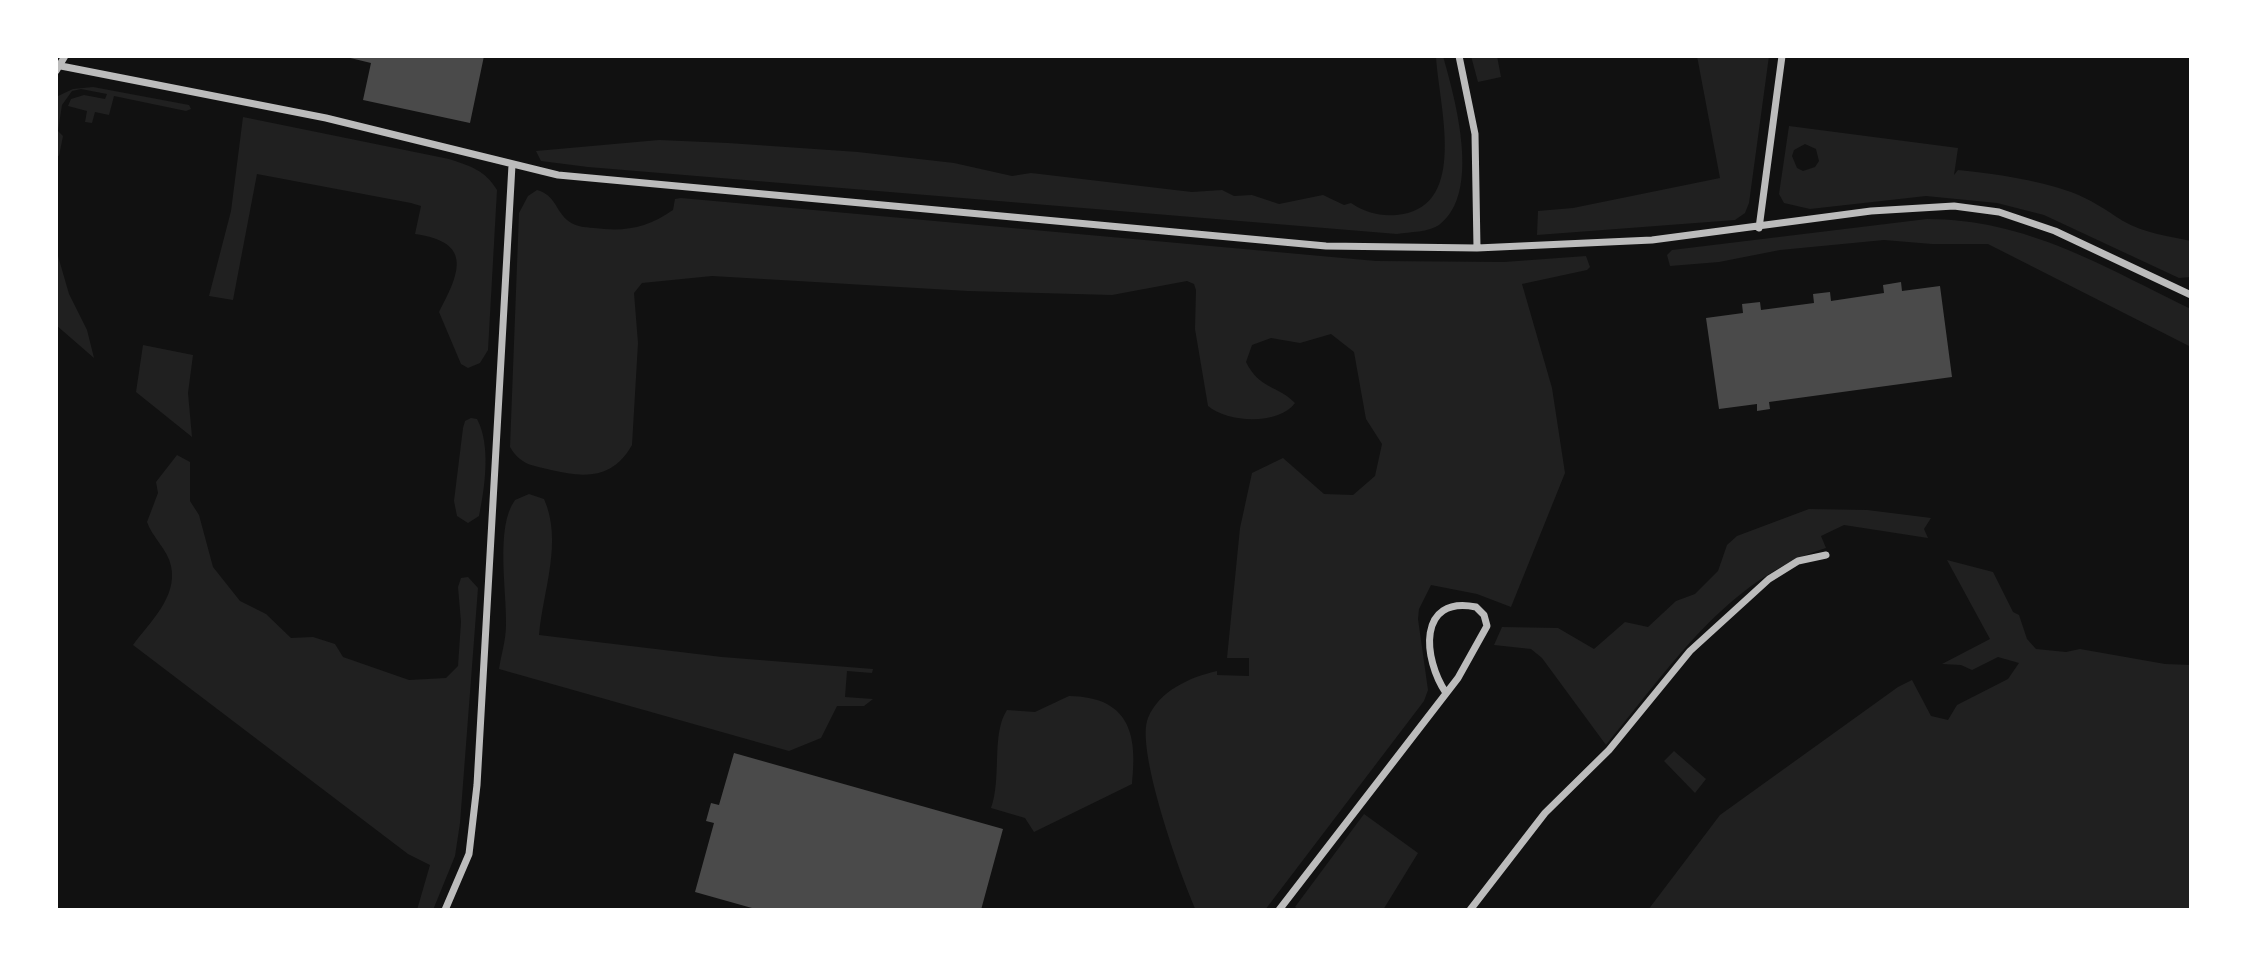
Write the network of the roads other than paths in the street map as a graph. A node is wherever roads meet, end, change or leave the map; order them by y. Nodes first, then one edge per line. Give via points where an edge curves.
1 (65, 56) edge
2 (1458, 56) edge
3 (1782, 56) edge
4 (59, 68) edge
5 (512, 165) junction
6 (1759, 228) junction
7 (1477, 248) junction
8 (2191, 295) edge
9 (1826, 555) dead end
10 (1446, 693) junction
11 (445, 910) edge
12 (1279, 910) edge
13 (1471, 910) edge

1 - 4 street
2 - 7 street via 1475,134
3 - 6 street
4 - 5 street via 326,118 495,157
5 - 7 street via 558,175 1326,246
5 - 11 street via 477,785 469,854
6 - 7 street via 1652,240
6 - 8 street via 1920,206 1999,212 2055,231
9 - 13 street via 1798,561 1769,579 1690,651 1624,733 1545,813
10 - 10 street via 1478,647 1486,626 1476,607 1450,606 1436,616 1430,657
10 - 12 street

